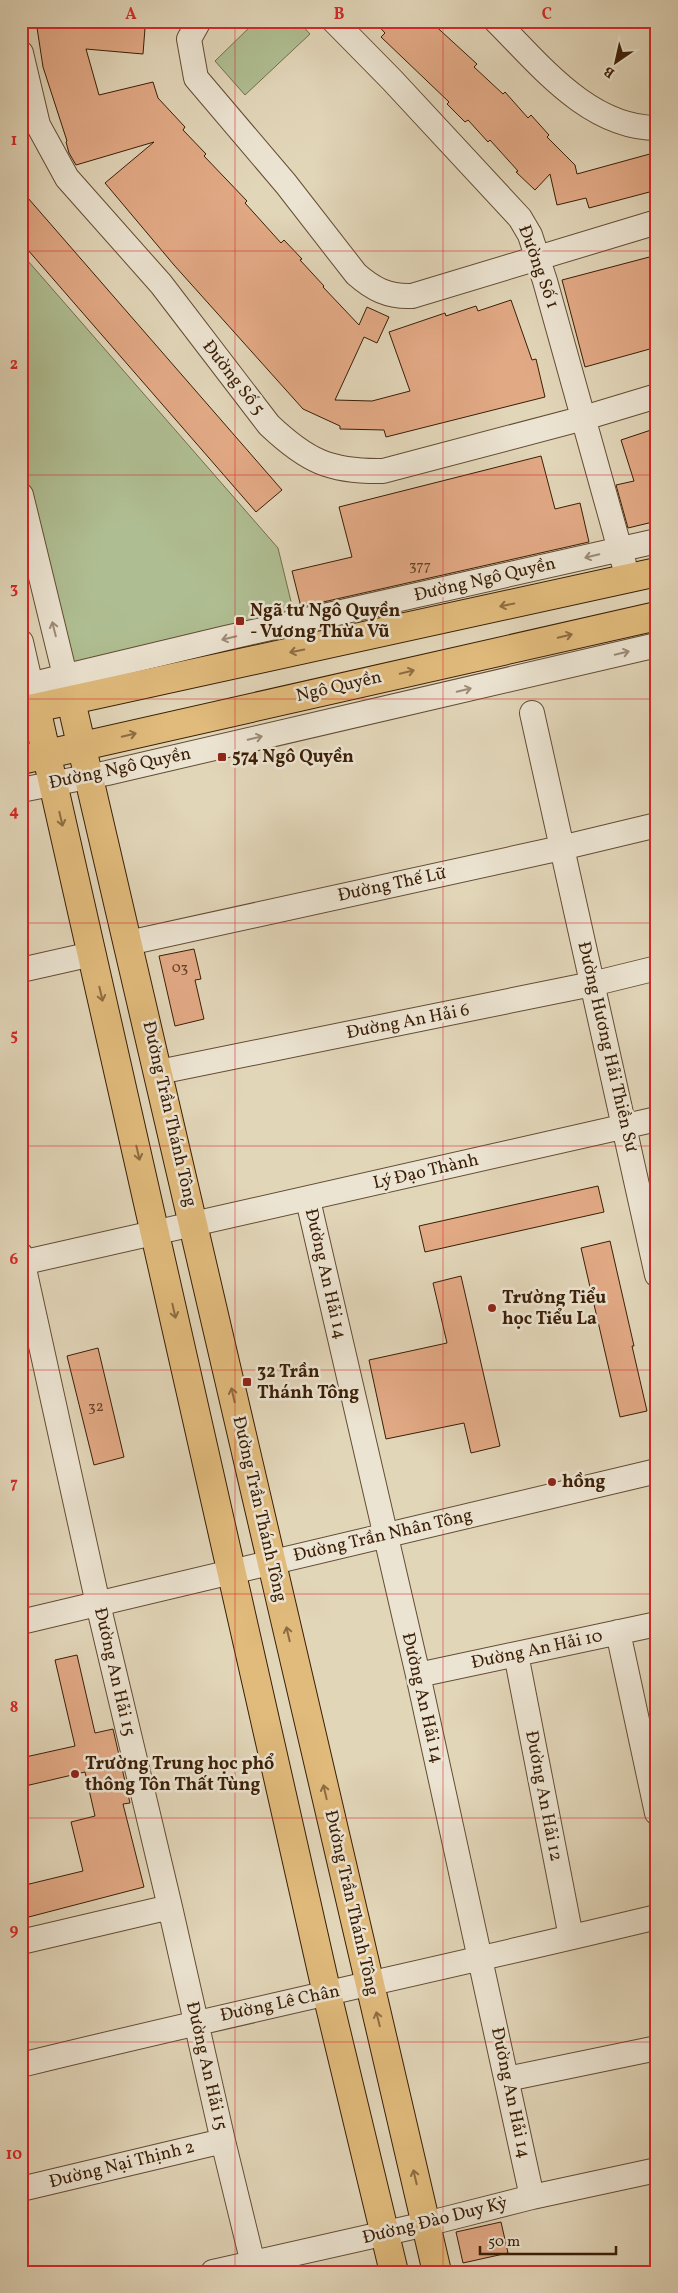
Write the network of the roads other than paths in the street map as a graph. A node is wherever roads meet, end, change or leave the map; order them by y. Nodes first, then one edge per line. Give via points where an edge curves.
1 (199, 21) edge
2 (334, 21) edge
3 (496, 21) edge
4 (21, 53) edge
5 (657, 128) edge
6 (657, 222) edge
7 (538, 258) junction
8 (657, 396) edge
9 (584, 418) junction
10 (21, 495) edge
11 (657, 542) edge
12 (620, 550) junction
13 (657, 572) edge
14 (627, 578) junction
15 (657, 616) edge
16 (21, 642) edge
17 (657, 645) edge
18 (69, 688) junction
19 (28, 698) edge
20 (532, 713) dead end
21 (81, 746) junction
22 (33, 757) edge
23 (88, 777) junction
24 (52, 784) junction
25 (21, 790) edge
26 (657, 825) edge
27 (561, 848) junction
28 (128, 943) junction
29 (92, 954) junction
30 (657, 968) edge
31 (21, 970) edge
32 (592, 984) junction
33 (159, 1072) junction
34 (657, 1119) edge
35 (625, 1126) junction
36 (308, 1200) junction
37 (195, 1224) junction
38 (157, 1234) junction
39 (22, 1260) edge
40 (657, 1275) edge
41 (657, 1471) edge
42 (384, 1535) junction
43 (271, 1562) junction
44 (232, 1572) junction
45 (98, 1604) junction
46 (21, 1622) edge
47 (657, 1624) edge
48 (618, 1632) junction
49 (516, 1654) junction
50 (418, 1675) junction
51 (657, 1813) edge
52 (170, 1906) junction
53 (657, 1917) edge
54 (571, 1937) junction
55 (21, 1942) edge
56 (480, 1958) junction
57 (369, 1984) junction
58 (328, 1994) junction
59 (196, 2022) junction
60 (657, 2048) edge
61 (21, 2065) edge
62 (507, 2079) junction
63 (223, 2141) junction
64 (657, 2170) edge
65 (21, 2189) edge
66 (532, 2197) junction
67 (426, 2224) junction
68 (384, 2233) junction
69 (254, 2267) edge
70 (213, 2272) edge
71 (394, 2272) edge
72 (437, 2272) edge

1 - 7 street via 189,40 196,78 369,286 383,293 412,296
2 - 7 street, Đường Số 1 via 520,218
3 - 5 street via 581,102 612,119
4 - 9 street, Đường Số 5 via 38,125 67,178 161,284 269,425 312,459 335,468 383,471
6 - 7 street
7 - 9 street, Đường Số 1
8 - 9 street, Đường Số 5
9 - 12 street, Đường Số 1
18 -> 10 street
11 - 12 street, Đường Ngô Quyền
12 - 14 street, Đường Số 1
12 -> 18 street, Đường Ngô Quyền
13 - 14 main road
14 -> 18 main road
21 -> 15 main road, Ngô Quyền
16 - 19 street
23 -> 17 street, Đường Ngô Quyền
18 - 19 main road
18 - 21 main road, Đường Trần Thánh Tông
19 - 22 main road
20 - 27 street, Đường Hương Hải Thiền Sư
21 - 22 main road, Ngô Quyền
21 - 23 main road, Đường Trần Thánh Tông
22 - 24 main road
23 - 24 street, Đường Ngô Quyền
23 - 28 main road, Đường Trần Thánh Tông
24 - 25 street, Đường Ngô Quyền
24 -> 29 main road
26 - 27 street, Đường Thế Lữ
27 - 28 street, Đường Thế Lữ
27 - 32 street, Đường Hương Hải Thiền Sư
28 - 33 main road, Đường Trần Thánh Tông
29 - 31 street
29 -> 38 main road
30 - 32 street, Đường An Hải 6
32 - 33 street, Đường An Hải 6
32 - 35 street, Đường Hương Hải Thiền Sư
33 - 37 main road, Đường Trần Thánh Tông
34 - 35 street, Lý Đạo Thành
35 - 36 street, Lý Đạo Thành
35 - 40 street, Đường Hương Hải Thiền Sư
36 - 37 street, Lý Đạo Thành
36 - 42 street, Đường An Hải 14
37 - 38 street, Lý Đạo Thành
43 -> 37 main road, Đường Trần Thánh Tông
38 - 39 street, Lý Đạo Thành
38 -> 44 main road
39 - 45 street, Đường An Hải 15
41 - 42 street, Đường Trần Nhân Tông
42 - 43 street, Đường Trần Nhân Tông
42 - 50 street, Đường An Hải 14
43 - 44 street, Đường Trần Nhân Tông
57 -> 43 main road, Đường Trần Thánh Tông
44 - 45 street, Đường Trần Nhân Tông
44 - 58 main road
45 - 46 street, Đường Trần Nhân Tông
45 - 52 street, Đường An Hải 15
47 - 48 street, Đường An Hải 10
48 - 49 street, Đường An Hải 10
48 - 51 street
49 - 50 street, Đường An Hải 10
49 - 54 street, Đường An Hải 12
50 - 56 street, Đường An Hải 14
52 - 55 street
52 - 59 street, Đường An Hải 15
53 - 54 street, Đường Lê Chân
54 - 56 street, Đường Lê Chân
56 - 57 street, Đường Lê Chân
56 - 62 street, Đường An Hải 14
57 - 58 street, Đường Lê Chân
67 -> 57 main road, Đường Trần Thánh Tông
58 - 59 street, Đường Lê Chân
58 - 68 main road
59 - 61 street, Đường Lê Chân
59 - 63 street, Đường An Hải 15
60 - 62 street
62 - 66 street, Đường An Hải 14
63 - 65 street, Đường Nại Thịnh 2
63 - 69 street, Đường An Hải 15
64 - 66 street, Đường Đào Duy Kỳ
66 - 67 street, Đường Đào Duy Kỳ
67 - 68 street, Đường Đào Duy Kỳ
67 - 72 main road, Đường Trần Thánh Tông
68 - 69 street, Đường Đào Duy Kỳ
68 - 71 main road
69 - 70 street, Đường Đào Duy Kỳ

